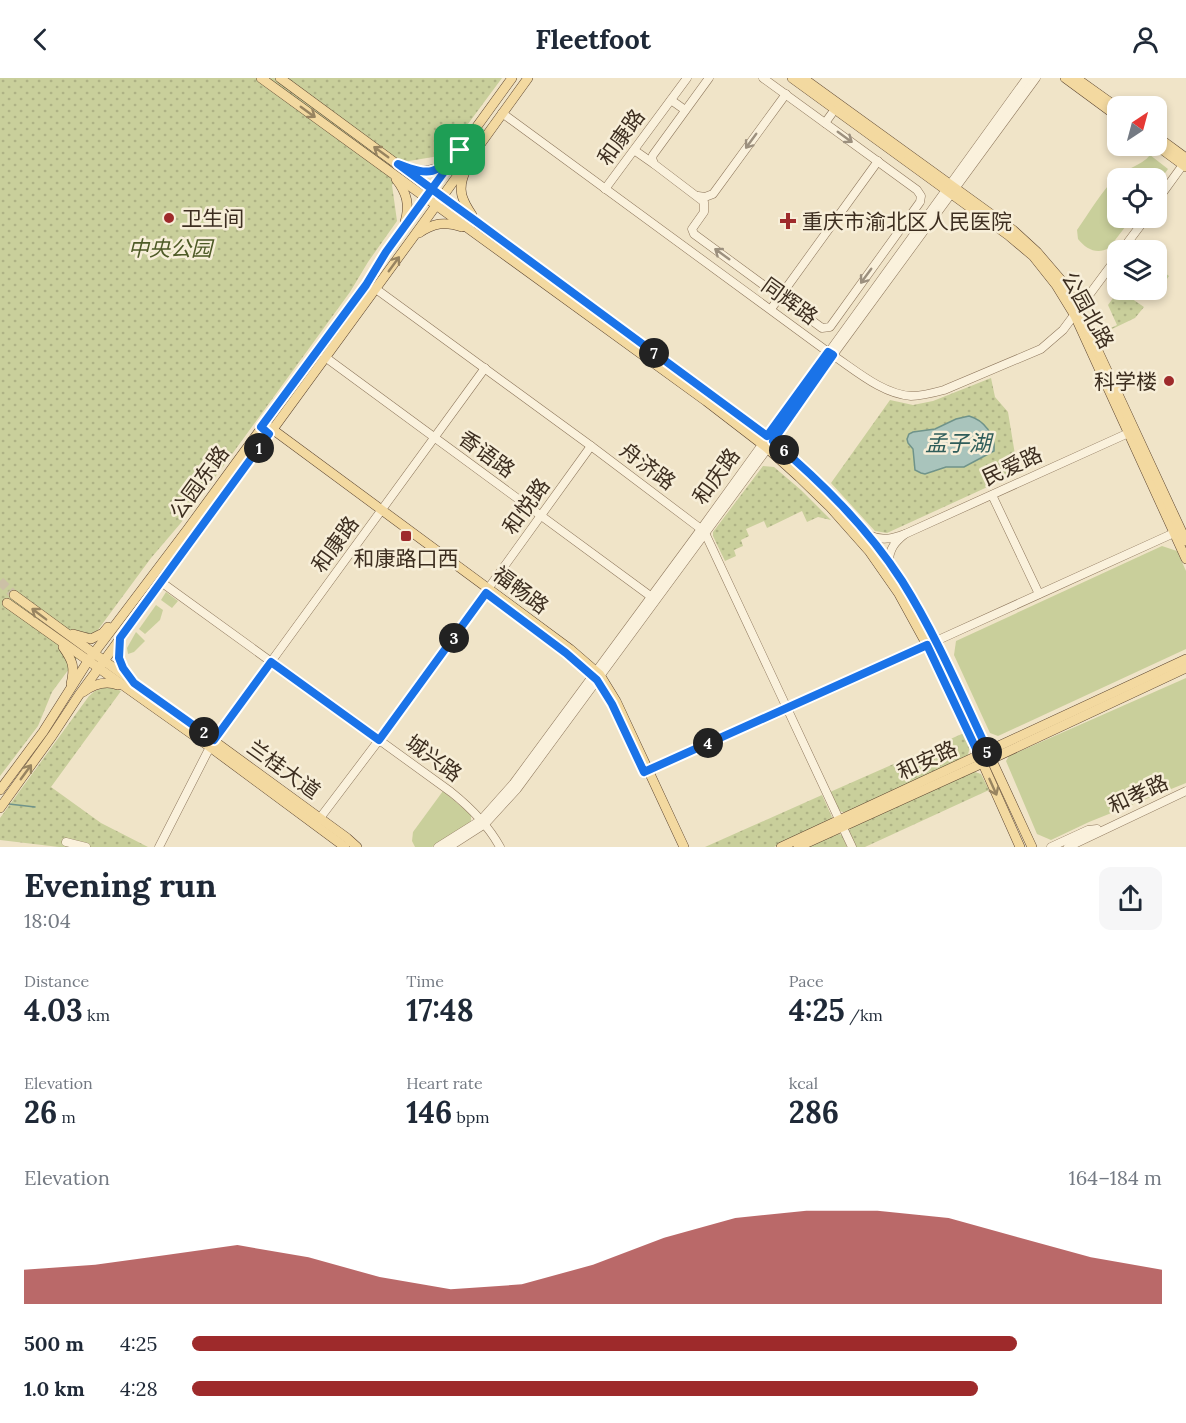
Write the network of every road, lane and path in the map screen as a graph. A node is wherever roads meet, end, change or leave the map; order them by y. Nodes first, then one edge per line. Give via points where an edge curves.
1 (261, 78) edge
2 (280, 78) edge
3 (512, 78) edge
4 (528, 78) edge
5 (687, 78) edge
6 (709, 78) edge
7 (764, 78) edge
8 (792, 78) edge
9 (803, 78) edge
10 (1026, 78) edge
11 (1036, 78) edge
12 (1065, 78) edge
13 (1076, 78) edge
14 (786, 94) junction
15 (670, 100) junction
16 (1107, 100) edge
17 (837, 107) junction
18 (1107, 109) edge
19 (685, 110) junction
20 (502, 113) junction
21 (825, 123) junction
22 (1167, 146) edge
23 (460, 150) junction
24 (634, 150) junction
25 (1167, 152) edge
26 (471, 157) junction
27 (878, 161) junction
28 (1185, 163) edge
29 (398, 164) junction
30 (654, 164) junction
31 (391, 173) junction
32 (1167, 187) edge
33 (432, 189) junction
34 (605, 189) junction
35 (951, 189) junction
36 (696, 195) junction
37 (426, 197) junction
38 (442, 197) junction
39 (436, 205) junction
40 (474, 226) junction
41 (403, 228) junction
42 (414, 236) junction
43 (1107, 271) edge
44 (376, 289) junction
45 (854, 294) junction
46 (780, 297) junction
47 (867, 303) junction
48 (771, 309) junction
49 (1077, 313) junction
50 (831, 353) junction
51 (325, 357) junction
52 (485, 368) junction
53 (263, 425) junction
54 (271, 431) junction
55 (1131, 432) junction
56 (434, 438) junction
57 (767, 442) junction
58 (591, 446) junction
59 (992, 495) junction
60 (380, 512) junction
61 (541, 516) junction
62 (703, 531) junction
63 (1174, 533) junction
64 (905, 534) junction
65 (868, 535) junction
66 (1186, 541) edge
67 (1186, 559) edge
68 (889, 562) junction
69 (161, 582) junction
70 (488, 591) junction
71 (1039, 594) junction
72 (14, 595) tunnel mouth
73 (653, 599) junction
74 (135, 600) junction
75 (7, 603) tunnel mouth
76 (54, 626) junction
77 (56, 638) junction
78 (120, 638) junction
79 (932, 643) junction
80 (91, 657) junction
81 (1186, 659) edge
82 (271, 662) junction
83 (101, 665) junction
84 (1186, 668) edge
85 (596, 676) junction
86 (132, 686) junction
87 (68, 694) junction
88 (79, 695) junction
89 (787, 708) junction
90 (379, 740) junction
91 (212, 744) junction
92 (986, 757) junction
93 (646, 771) junction
94 (0, 790) edge
95 (1186, 791) edge
96 (0, 808) edge
97 (320, 818) junction
98 (483, 822) junction
99 (841, 823) junction
100 (1105, 829) junction
101 (66, 842) dead end
102 (86, 847) edge
103 (159, 847) edge
104 (345, 847) edge
105 (357, 847) edge
106 (438, 847) edge
107 (449, 847) edge
108 (500, 847) edge
109 (677, 847) edge
110 (684, 847) edge
111 (781, 847) edge
112 (798, 847) edge
113 (852, 847) edge
114 (1020, 847) edge
115 (1033, 847) edge
116 (1051, 847) edge
117 (1068, 847) edge

1 -> 31 main road
29 -> 2 main road
3 - 23 main road, 公园东路
4 - 20 main road, 公园东路
5 - 15 street, 和康路
6 - 19 street
7 - 14 street
8 - 17 main road, 公园北路
9 - 17 main road, 公园北路
10 - 35 street, 和庆路
11 - 35 street, 和庆路
12 - 18 main road
13 - 16 main road
14 - 21 street
14 -> 36 street via 713,194
15 - 19 street
15 - 24 street, 和康路
17 - 21 street
17 - 35 main road, 公园北路
19 - 30 street via 652,155
20 - 26 main road, 公园东路
20 - 34 street, 同辉路
21 -> 27 street
22 - 28 main road
23 - 29 main road via 441,167 430,171
23 - 33 main road, 公园东路
24 - 30 street
24 - 34 street, 和康路
25 - 28 main road
26 - 38 main road, 公园东路
26 - 40 main road via 461,181 461,193
27 -> 45 street via 920,192 921,199
27 - 46 street
28 - 32 street
29 - 33 main road
30 - 36 street
31 - 37 main road
31 - 41 main road via 408,201
33 - 37 main road, 公园东路
33 - 38 main road
34 - 48 street, 同辉路
35 - 47 street, 和庆路
35 - 49 main road, 公园北路 via 1033,256
46 -> 36 street via 694,234 692,229 705,205
37 - 39 main road
37 - 41 main road, 公园东路
38 - 39 main road, 公园东路
38 - 40 main road
39 - 40 main road
39 - 42 main road, 公园东路
40 - 42 main road via 439,223
40 - 57 main road
41 - 53 main road, 公园东路
44 -> 42 main road, 公园东路
43 - 49 street, 同辉路
44 - 51 main road, 公园东路
44 - 52 street, 舟济路
45 - 46 street via 827,328
45 - 47 street
46 - 48 street
47 - 50 street, 和庆路
48 - 50 street, 同辉路
49 - 50 street, 同辉路 via 1041,349 928,394 913,396 881,387
49 - 55 main road, 公园北路
50 - 57 street, 和庆路
51 - 54 main road, 公园东路
51 - 56 street, 香语路
52 - 56 street, 和康路
52 - 58 street, 舟济路
53 - 54 main road, 福畅路
53 - 74 main road, 公园东路
54 - 60 main road, 福畅路
54 - 69 main road, 公园东路
55 - 59 street, 民爱路
55 - 63 main road, 公园北路
55 - 66 main road, 公园北路
56 - 60 street, 和康路
56 - 61 street, 香语路
57 - 62 street, 和庆路
57 - 65 main road via 806,469
57 - 79 main road via 869,551
58 - 61 street, 和悦路
58 - 62 street, 舟济路
59 - 64 street, 民爱路
59 - 71 street
60 - 70 main road, 福畅路
60 - 82 street, 和康路
61 - 70 street, 和悦路
61 - 73 street, 香语路
62 - 73 street, 和庆路
62 - 89 street, 舟济路
63 - 67 main road, 公园北路
63 - 71 street
64 - 65 street, 民爱路 via 885,540
64 - 68 street via 893,545
65 - 68 main road
68 - 79 main road
69 - 78 main road, 公园东路
69 - 82 street, 城兴路
70 - 85 main road, 福畅路 via 570,649
70 - 90 street, 和悦路
71 - 79 street
76 -> 72 main road, 兰桂大道
73 - 85 street, 和庆路
74 - 76 main road via 103,633 91,639
74 - 80 main road, 公园东路
75 - 77 main road, 兰桂大道
76 - 80 main road, 兰桂大道
77 - 80 main road, 兰桂大道
77 - 87 main road via 73,666
78 - 83 main road, 公园东路
78 - 86 main road via 119,658
79 - 89 street
79 - 92 main road
80 - 83 main road, 兰桂大道
80 - 87 main road, 公园东路
81 - 92 main road, 和安路
82 - 90 street, 城兴路
82 - 91 street, 和康路
83 - 86 main road, 兰桂大道
83 - 88 main road, 公园东路
84 - 92 main road, 和安路
85 - 93 main road, 福畅路 via 616,701
85 - 98 street, 和庆路
86 - 88 main road via 103,682
86 - 91 main road, 兰桂大道
87 - 94 main road, 公园东路
96 -> 88 main road, 公园东路
89 - 93 street
89 - 99 street, 舟济路
90 - 97 street, 和悦路
90 - 98 street, 城兴路 via 451,792
91 - 97 main road, 兰桂大道
91 - 103 street, 和康路
91 - 104 main road, 兰桂大道
92 - 99 main road, 和安路
92 -> 114 main road
92 - 115 main road
93 - 109 main road, 福畅路
93 - 110 main road, 福畅路
95 - 100 street, 和孝路
97 - 105 main road, 兰桂大道
98 - 106 street, 和庆路
98 - 107 street, 和庆路
98 - 108 street, 城兴路
99 - 111 main road, 和安路
99 - 112 main road, 和安路
99 - 113 street, 舟济路
100 - 116 street via 1088,830
100 - 117 street
101 - 102 street

